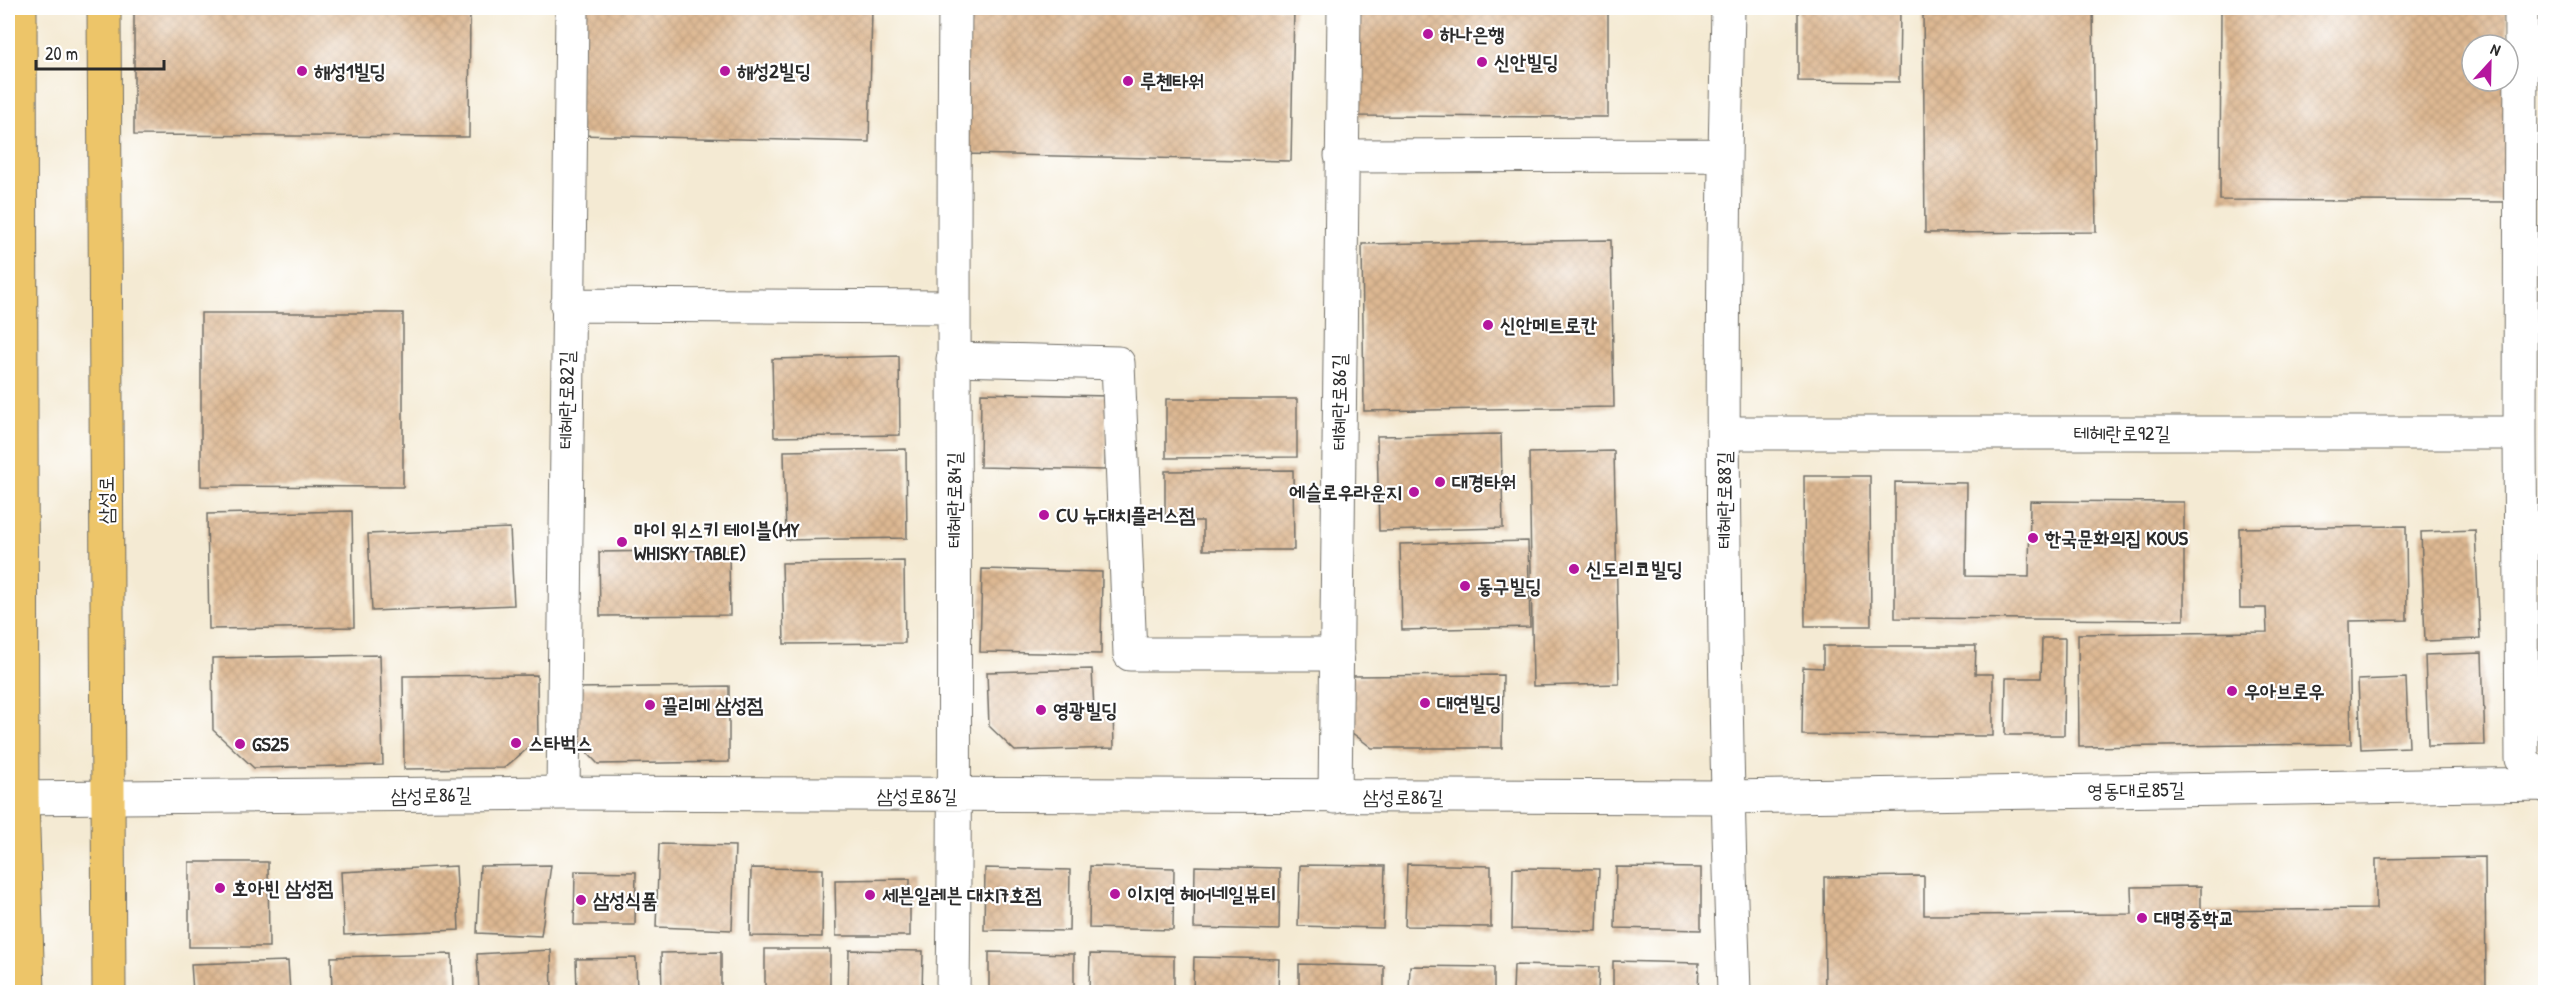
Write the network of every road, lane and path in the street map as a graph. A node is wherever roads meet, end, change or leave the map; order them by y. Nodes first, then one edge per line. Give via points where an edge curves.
1 (20, 8) edge
2 (104, 8) edge
3 (572, 8) edge
4 (955, 8) edge
5 (1344, 8) edge
6 (1728, 8) edge
7 (2522, 8) edge
8 (1724, 155) junction
9 (1341, 156) junction
10 (2533, 173) edge
11 (567, 305) junction
12 (952, 306) junction
13 (953, 359) junction
14 (1724, 433) junction
15 (2520, 433) junction
16 (1337, 654) junction
17 (14, 680) edge
18 (2545, 785) edge
19 (563, 793) junction
20 (956, 796) junction
21 (1335, 797) junction
22 (1727, 797) junction
23 (15, 798) edge
24 (107, 798) junction
25 (28, 993) edge
26 (109, 993) edge
27 (953, 993) edge
28 (1734, 993) edge

1 - 17 main road
2 - 24 main road, 삼성로
3 - 11 street, 테헤란로82길
4 - 12 street, 테헤란로84길
5 - 9 street, 테헤란로86길
6 - 8 street, 테헤란로88길
7 - 10 street
8 - 9 street
8 - 14 street, 테헤란로88길
9 - 16 street, 테헤란로86길
10 - 15 street
11 - 12 street
11 - 19 street, 테헤란로82길
12 - 13 street, 테헤란로84길
13 - 16 street via 1118,363 1131,654
13 - 20 street, 테헤란로84길
14 - 15 street, 테헤란로92길
14 - 22 street, 테헤란로88길
15 - 18 street via 2522,759
16 - 21 street, 테헤란로86길
17 - 23 main road
18 - 22 street, 영동대로85길
19 - 20 street, 삼성로86길
19 - 24 street, 삼성로86길
20 - 21 street, 삼성로86길
20 - 27 street, 테헤란로84길
21 - 22 street, 삼성로86길
22 - 28 street, 테헤란로88길
23 - 24 street, 삼성로86길
23 - 25 main road
24 - 26 main road, 삼성로

